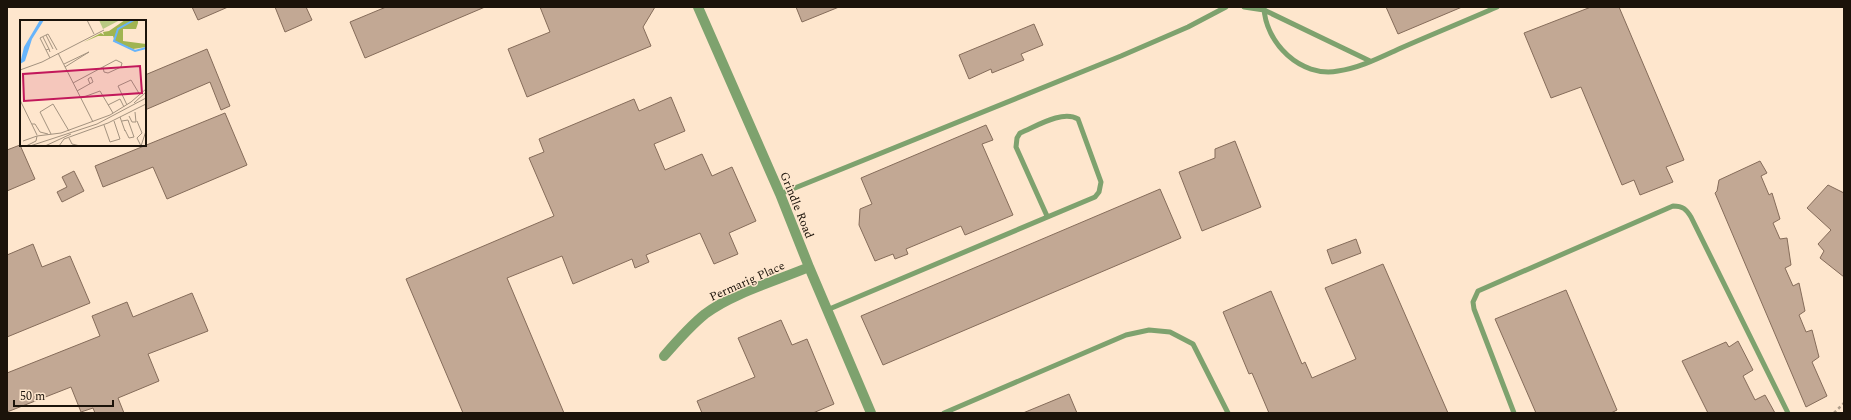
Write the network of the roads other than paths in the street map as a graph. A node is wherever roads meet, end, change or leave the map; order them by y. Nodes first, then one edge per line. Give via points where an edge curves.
1 (698, 7) edge
2 (1226, 7) edge
3 (1244, 7) edge
4 (1497, 7) edge
5 (1264, 8) edge
6 (1370, 61) junction
7 (780, 194) junction
8 (1047, 216) junction
9 (809, 267) junction
10 (827, 310) junction
11 (664, 356) dead end
12 (871, 413) edge
13 (944, 413) edge
14 (1228, 413) edge
15 (1514, 413) edge
16 (1788, 413) edge

1 - 7 street, Grindle Road
2 - 7 lane via 1188,27 1121,56
3 - 5 lane
4 - 6 lane
5 - 6 lane
5 - 6 lane via 1273,38 1281,50 1308,68 1322,72 1338,71
7 - 9 street, Grindle Road
8 - 8 lane via 1095,197 1101,187 1078,119 1071,115 1020,132 1017,138 1016,147
8 - 10 lane
9 - 10 street, Grindle Road
9 - 11 street, Permarig Place via 730,300 706,314 689,328
10 - 12 street, Grindle Road
13 - 14 lane via 1126,335 1149,330 1170,332 1193,344
15 - 16 lane via 1474,309 1472,302 1478,291 1673,206 1681,206 1692,216

